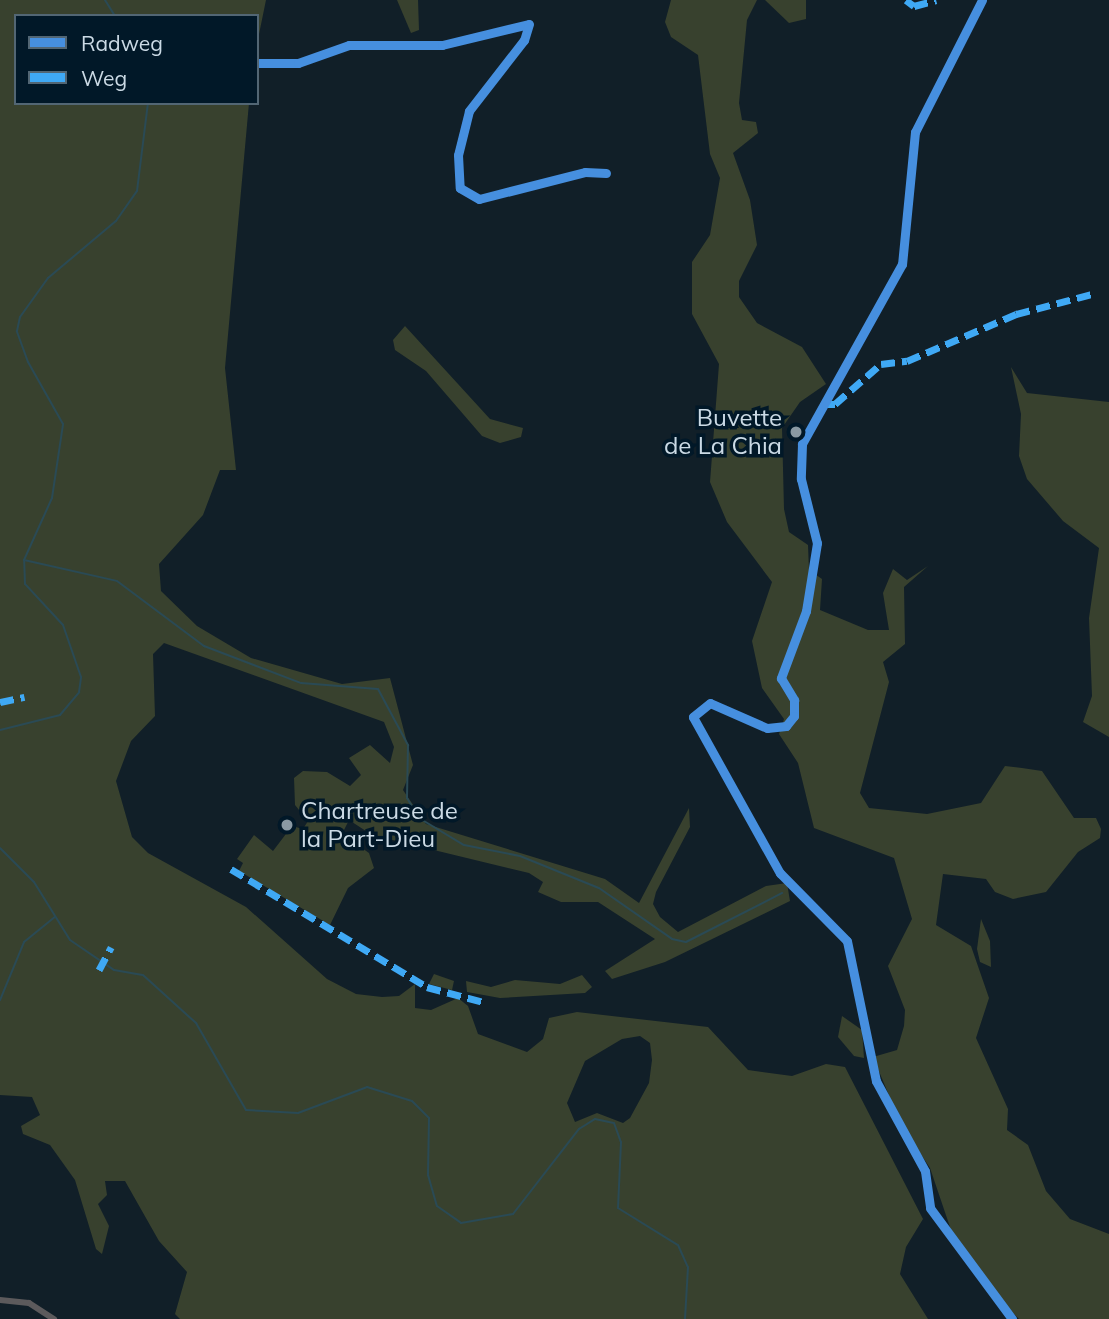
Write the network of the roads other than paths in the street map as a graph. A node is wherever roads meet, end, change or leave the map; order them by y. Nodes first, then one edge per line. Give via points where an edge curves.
1 (982, 0) edge
2 (259, 63) edge
3 (606, 173) dead end
4 (0, 1300) edge
5 (54, 1319) edge
6 (1012, 1319) edge

1 - 6 street via 915,132 903,257 804,436 800,472 817,543 806,611 781,678 794,700 791,722 757,726 710,703 696,709 694,724 785,879 847,941 870,1060 885,1103 925,1171 930,1209
2 - 3 street via 298,63 349,45 442,45 528,24 524,40 471,106 457,155 460,188 479,199 585,172
4 - 5 street via 29,1303

